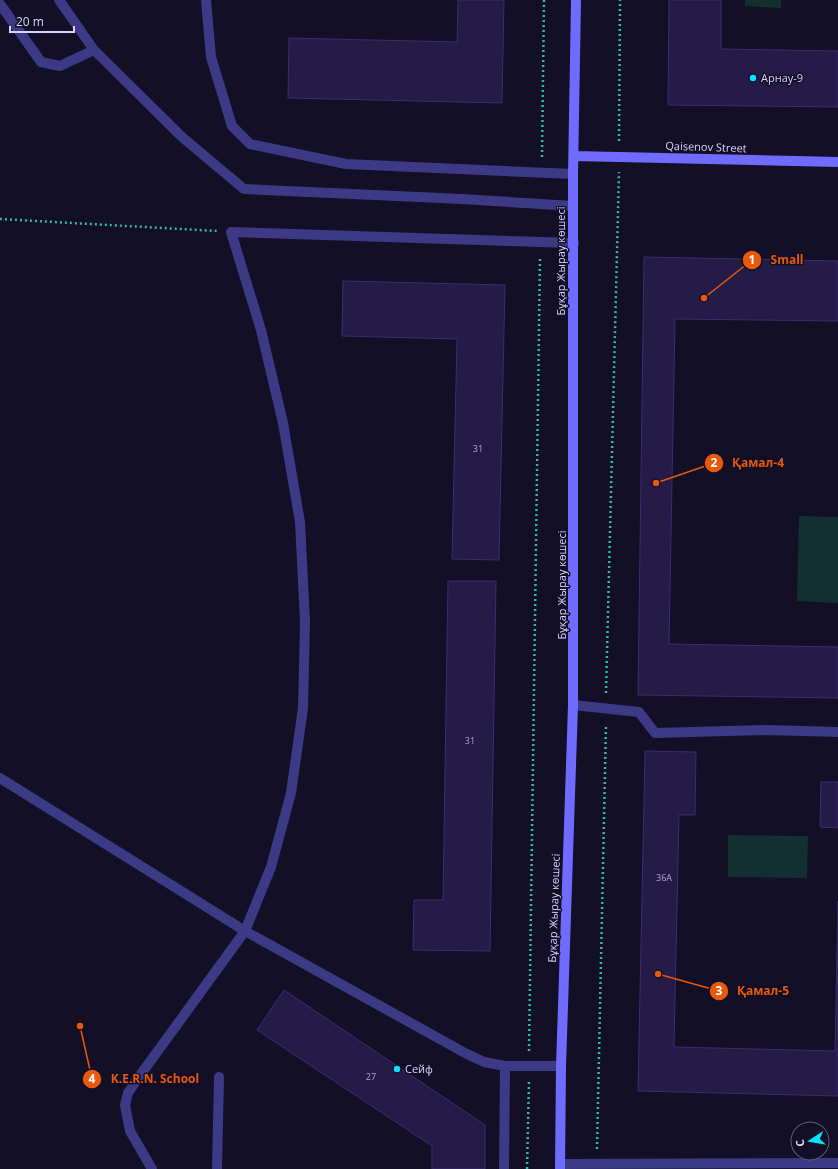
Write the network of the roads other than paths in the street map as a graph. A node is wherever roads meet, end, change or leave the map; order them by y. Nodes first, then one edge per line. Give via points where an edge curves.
1 (60, 0) edge
2 (206, 0) edge
3 (576, 0) edge
4 (0, 4) edge
5 (94, 50) junction
6 (574, 156) junction
7 (838, 162) edge
8 (573, 174) junction
9 (573, 206) junction
10 (574, 243) junction
11 (574, 705) junction
12 (838, 732) edge
13 (0, 778) edge
14 (245, 931) junction
15 (505, 1066) junction
16 (561, 1066) junction
17 (219, 1077) dead end
18 (838, 1163) edge
19 (560, 1166) edge
20 (152, 1169) edge
21 (217, 1169) edge
22 (504, 1169) edge

1 - 5 street
2 - 8 street via 211,57 232,126 250,144 346,164
3 - 6 street, Бұқар Жырау көшесі
4 - 5 street via 41,62 60,66
5 - 9 street via 182,138 244,189
6 - 7 street, Qaisenov Street via 619,152
6 - 8 street, Бұқар Жырау көшесі
8 - 9 street, Бұқар Жырау көшесі
9 - 10 street, Бұқар Жырау көшесі
10 - 11 street, Бұқар Жырау көшесі
10 - 14 street via 231,232 261,330 283,423 300,522 305,622 302,708 291,793 271,867
11 - 12 street via 639,712 656,733 767,730
11 - 16 street, Бұқар Жырау көшесі
13 - 14 street
14 - 15 street via 465,1053 484,1062
14 - 20 street via 128,1093 125,1105 130,1131
15 - 16 street
15 - 22 street
16 - 19 street, Бұқар Жырау көшесі
17 - 21 street
18 - 19 street

